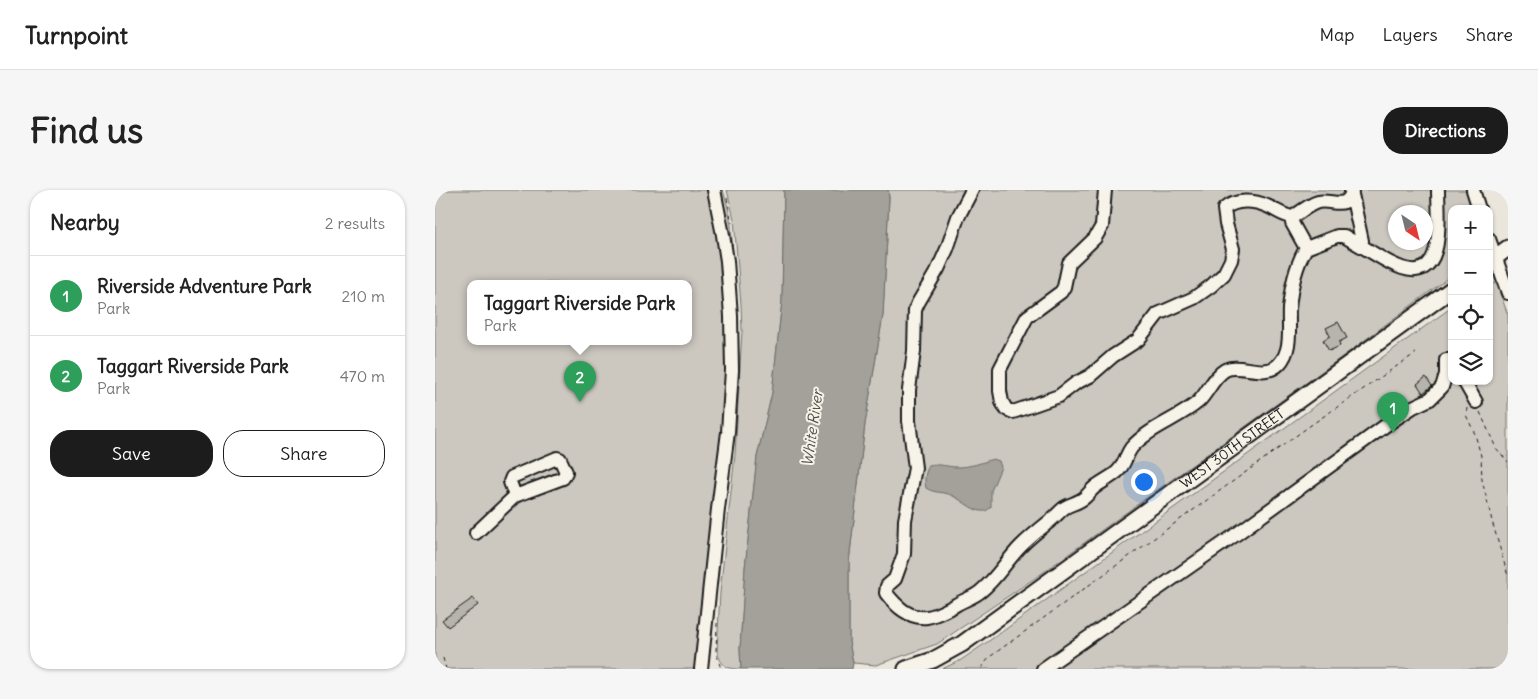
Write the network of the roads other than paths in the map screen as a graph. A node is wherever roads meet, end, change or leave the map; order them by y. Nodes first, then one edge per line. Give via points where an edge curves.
1 (714, 190) edge
2 (973, 190) edge
3 (1105, 190) edge
4 (1438, 190) edge
5 (1473, 190) edge
6 (1352, 195) edge
7 (1478, 205) edge
8 (1290, 219) junction
9 (1361, 246) junction
10 (1306, 248) junction
11 (1508, 248) edge
12 (1493, 259) edge
13 (1493, 262) edge
14 (1448, 292) edge
15 (1508, 294) edge
16 (1448, 360) edge
17 (1466, 385) edge
18 (1476, 402) road end
19 (515, 496) dead end
20 (476, 533) dead end
21 (701, 669) edge
22 (906, 669) edge
23 (1043, 669) edge

1 - 21 street via 727,261 731,384
2 - 10 street via 958,217 938,269 915,310 909,421 915,468 905,520 904,554 886,593 905,612 915,616 941,613 981,591 1021,545 1064,508 1083,499 1118,471 1131,448 1200,400 1225,370 1269,370 1281,363 1289,335 1295,270
3 - 8 street via 1102,226 1095,238 1069,263 1061,292 1027,317 1000,369 1000,391 1006,409 1013,412 1059,396 1138,340 1158,314 1194,298 1211,286 1224,274 1231,260 1233,249 1224,209 1229,204 1265,205
4 - 9 street via 1439,233 1430,262 1423,267 1403,268
5 - 7 street
6 - 8 street via 1344,203 1317,202
6 - 9 street
8 - 10 street
9 - 10 street via 1344,236 1337,236
11 - 12 main road
13 - 15 street
14 - 22 main road, WEST 30TH STREET via 962,644 933,660
16 - 23 street via 1443,387 1430,399 1389,423
17 - 18 street
19 - 20 street

